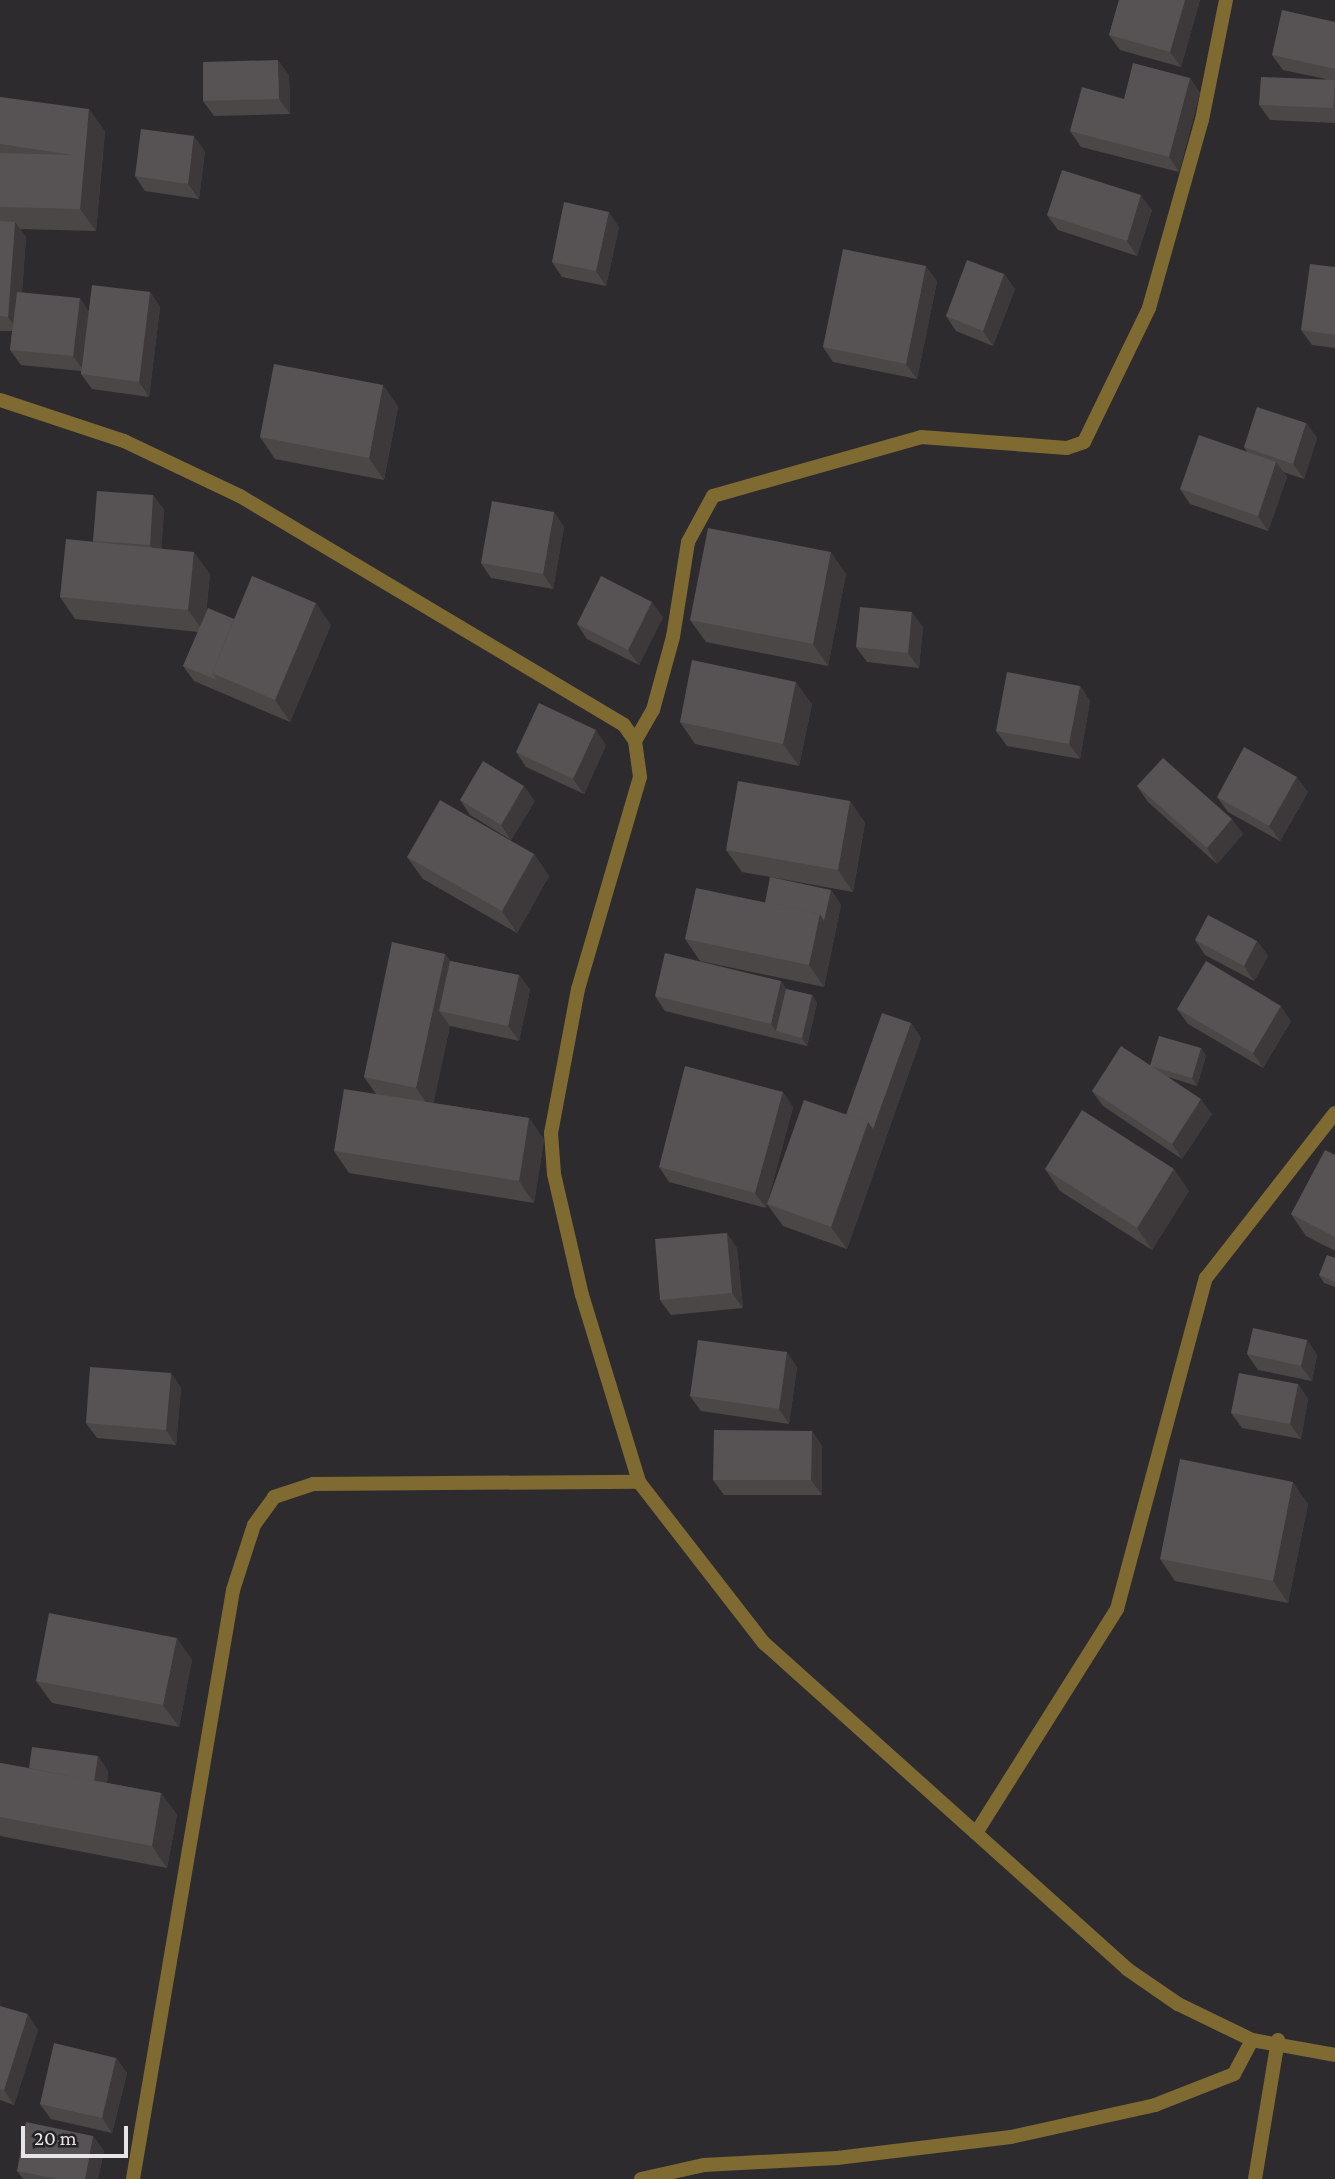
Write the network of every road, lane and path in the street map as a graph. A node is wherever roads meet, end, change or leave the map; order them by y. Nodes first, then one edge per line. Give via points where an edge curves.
1 (1226, 0) edge
2 (0, 400) edge
3 (635, 741) junction
4 (1335, 1114) edge
5 (639, 1482) junction
6 (976, 1833) junction
7 (1252, 2039) junction
8 (1278, 2040) junction
9 (1335, 2055) edge
10 (133, 2179) edge
11 (641, 2179) edge
12 (1255, 2179) edge

1 - 3 street via 1202,120 1149,308 1084,442 1067,448 921,437 713,496 688,542 673,637 653,710
2 - 3 street via 124,441 240,496 571,689 624,724
3 - 5 street via 640,777 578,989 551,1133 554,1174 582,1295
4 - 6 street via 1206,1278 1117,1609
5 - 6 street via 764,1643
5 - 10 street via 313,1483 274,1497 254,1525 233,1590
6 - 7 street via 1127,1969 1178,2004
7 - 8 street
7 - 11 street via 1234,2074 1142,2108 1011,2137 837,2158 704,2165
8 - 9 street
8 - 12 street

